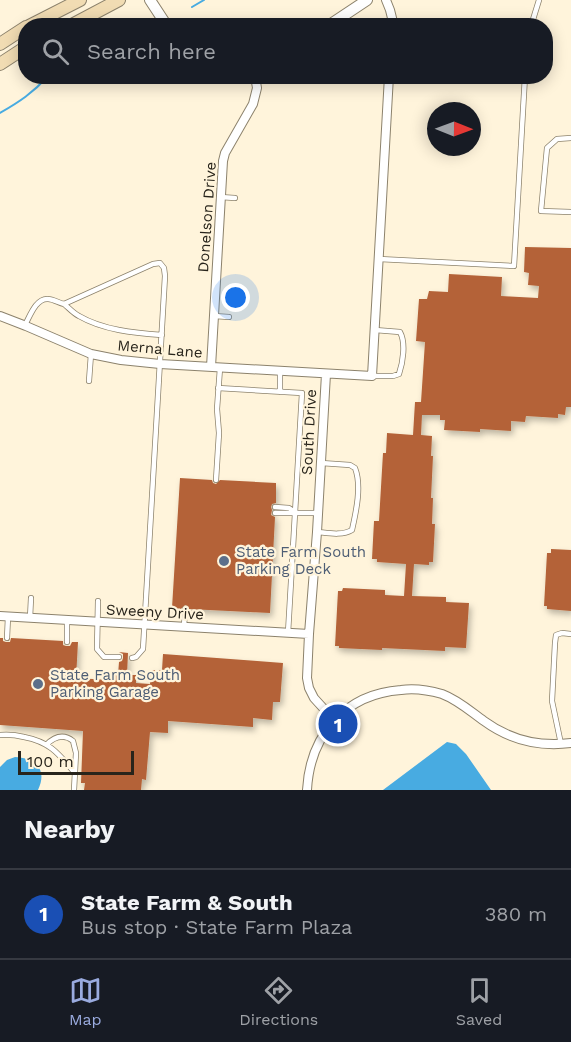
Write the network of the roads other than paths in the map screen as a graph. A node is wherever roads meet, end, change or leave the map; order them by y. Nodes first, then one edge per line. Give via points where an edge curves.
1 (80, 0) edge
2 (118, 0) edge
3 (150, 0) edge
4 (367, 0) edge
5 (386, 0) edge
6 (539, 0) edge
7 (43, 18) edge
8 (85, 18) edge
9 (161, 18) edge
10 (340, 18) edge
11 (392, 18) edge
12 (533, 18) edge
13 (18, 32) edge
14 (0, 44) edge
15 (18, 52) edge
16 (0, 64) edge
17 (256, 84) edge
18 (388, 84) edge
19 (525, 84) edge
20 (571, 138) edge
21 (220, 197) junction
22 (235, 198) dead end
23 (571, 212) edge
24 (379, 259) junction
25 (64, 304) junction
26 (0, 316) edge
27 (214, 316) junction
28 (229, 317) dead end
29 (25, 326) junction
30 (375, 330) junction
31 (162, 335) junction
32 (91, 354) junction
33 (160, 364) junction
34 (215, 368) junction
35 (280, 371) junction
36 (326, 374) junction
37 (372, 376) junction
38 (89, 381) dead end
39 (218, 388) junction
40 (280, 392) junction
41 (321, 463) junction
42 (216, 480) dead end
43 (275, 510) dead end
44 (295, 512) junction
45 (318, 513) junction
46 (317, 532) junction
47 (31, 598) dead end
48 (98, 601) dead end
49 (185, 609) dead end
50 (4, 616) edge
51 (30, 618) junction
52 (68, 620) junction
53 (98, 622) junction
54 (144, 625) junction
55 (184, 627) junction
56 (288, 633) junction
57 (309, 634) junction
58 (571, 634) edge
59 (7, 638) dead end
60 (67, 642) dead end
61 (119, 657) dead end
62 (132, 658) dead end
63 (334, 720) junction
64 (0, 735) edge
65 (571, 743) edge
66 (561, 744) junction
67 (46, 745) junction
68 (75, 772) junction
69 (74, 790) edge
70 (307, 790) edge

1 - 7 main road
2 - 8 main road
3 - 9 street
4 - 10 street
5 - 11 street
6 - 12 lane
13 - 14 main road
15 - 16 main road
17 - 21 street, Donelson Drive via 253,104 225,153
18 - 24 street
19 - 24 lane via 514,266
20 - 23 lane via 557,139 547,148 542,211
21 - 22 lane
21 - 27 street, Donelson Drive
24 - 30 street
25 - 29 lane via 41,301
25 - 31 lane via 99,325
25 - 31 lane via 160,263 165,276
26 - 29 street, Merna Lane
27 - 28 lane
27 - 34 street, Donelson Drive
29 - 32 street, Merna Lane
30 - 37 street
30 - 37 lane via 400,333 402,365 399,374
31 - 33 lane
32 - 33 street, Merna Lane
32 - 38 lane
33 - 34 street, Merna Lane
33 - 54 lane
34 - 35 street, Merna Lane
34 - 39 lane
35 - 36 street, Merna Lane
35 - 40 lane
36 - 37 street, South Drive
36 - 41 street, South Drive
39 - 40 lane
39 - 42 lane
40 - 44 lane via 302,393
41 - 45 street, South Drive
41 - 46 lane via 355,468 357,497 352,530 340,534
43 - 44 lane
44 - 45 lane
44 - 56 lane
45 - 46 street, South Drive
46 - 57 street, South Drive
47 - 51 lane
48 - 53 lane
49 - 55 lane
50 - 51 street, Sweeny Drive
50 - 59 lane
51 - 52 street, Sweeny Drive
52 - 53 street, Sweeny Drive
52 - 60 lane
53 - 54 street, Sweeny Drive
53 - 61 lane via 96,649 104,657
54 - 55 street, Sweeny Drive
54 - 62 lane via 142,649
55 - 56 street, Sweeny Drive
56 - 57 street, Sweeny Drive
57 - 63 street, South Drive via 309,688
58 - 66 lane via 556,635 555,644 552,701
63 - 66 street via 358,701 377,693 423,690 463,705 509,736 535,744
63 - 70 street via 314,753
64 - 67 lane via 38,740
65 - 66 street
67 - 68 lane
67 - 68 lane via 52,739 69,737 73,741
68 - 69 lane

